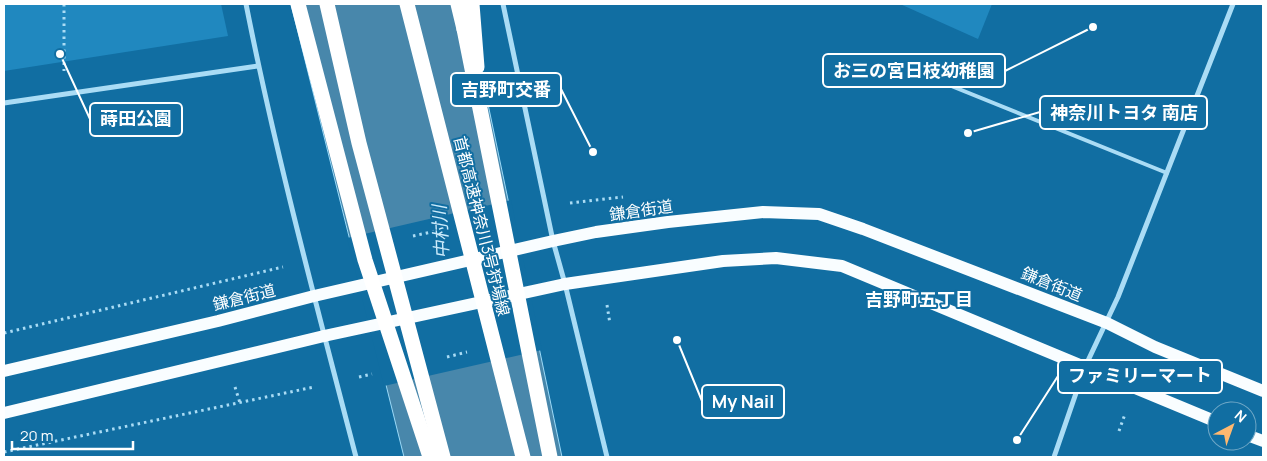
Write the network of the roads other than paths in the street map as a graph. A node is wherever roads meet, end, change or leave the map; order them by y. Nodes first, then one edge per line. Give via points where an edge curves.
1 (246, 4) edge
2 (298, 4) edge
3 (327, 4) edge
4 (407, 4) edge
5 (458, 4) edge
6 (472, 4) edge
7 (503, 4) edge
8 (1232, 4) edge
9 (258, 66) junction
10 (934, 79) dead end
11 (4, 103) edge
12 (480, 107) junction
13 (1166, 173) junction
14 (553, 241) junction
15 (565, 284) junction
16 (314, 296) junction
17 (1107, 324) junction
18 (324, 336) junction
19 (1085, 367) junction
20 (4, 371) edge
21 (1263, 391) edge
22 (4, 414) edge
23 (1207, 418) edge
24 (356, 457) edge
25 (430, 457) edge
26 (443, 457) edge
27 (523, 457) edge
28 (550, 457) edge
29 (607, 457) edge
30 (1054, 457) edge

1 - 9 street
2 - 25 highway, bridge via 366,260
3 - 26 highway, bridge via 359,143
4 - 27 highway, 首都高速神奈川3号狩場線, bridge
5 - 12 highway, bridge
6 - 12 highway, bridge
7 - 14 street
8 - 13 street
9 - 11 street
9 - 16 street
10 - 13 lane
12 - 28 highway, bridge
13 - 17 street
14 - 15 street
14 - 16 main road, 鎌倉街道, bridge
14 - 17 main road, 鎌倉街道 via 659,223 763,212 819,214
15 - 18 main road, bridge
15 - 19 main road via 723,261 776,258 842,266
15 - 29 street
16 - 18 street
16 - 20 main road, 鎌倉街道
17 - 19 street
17 - 21 main road, 鎌倉街道
18 - 22 main road
18 - 24 street
19 - 23 main road
19 - 30 street

